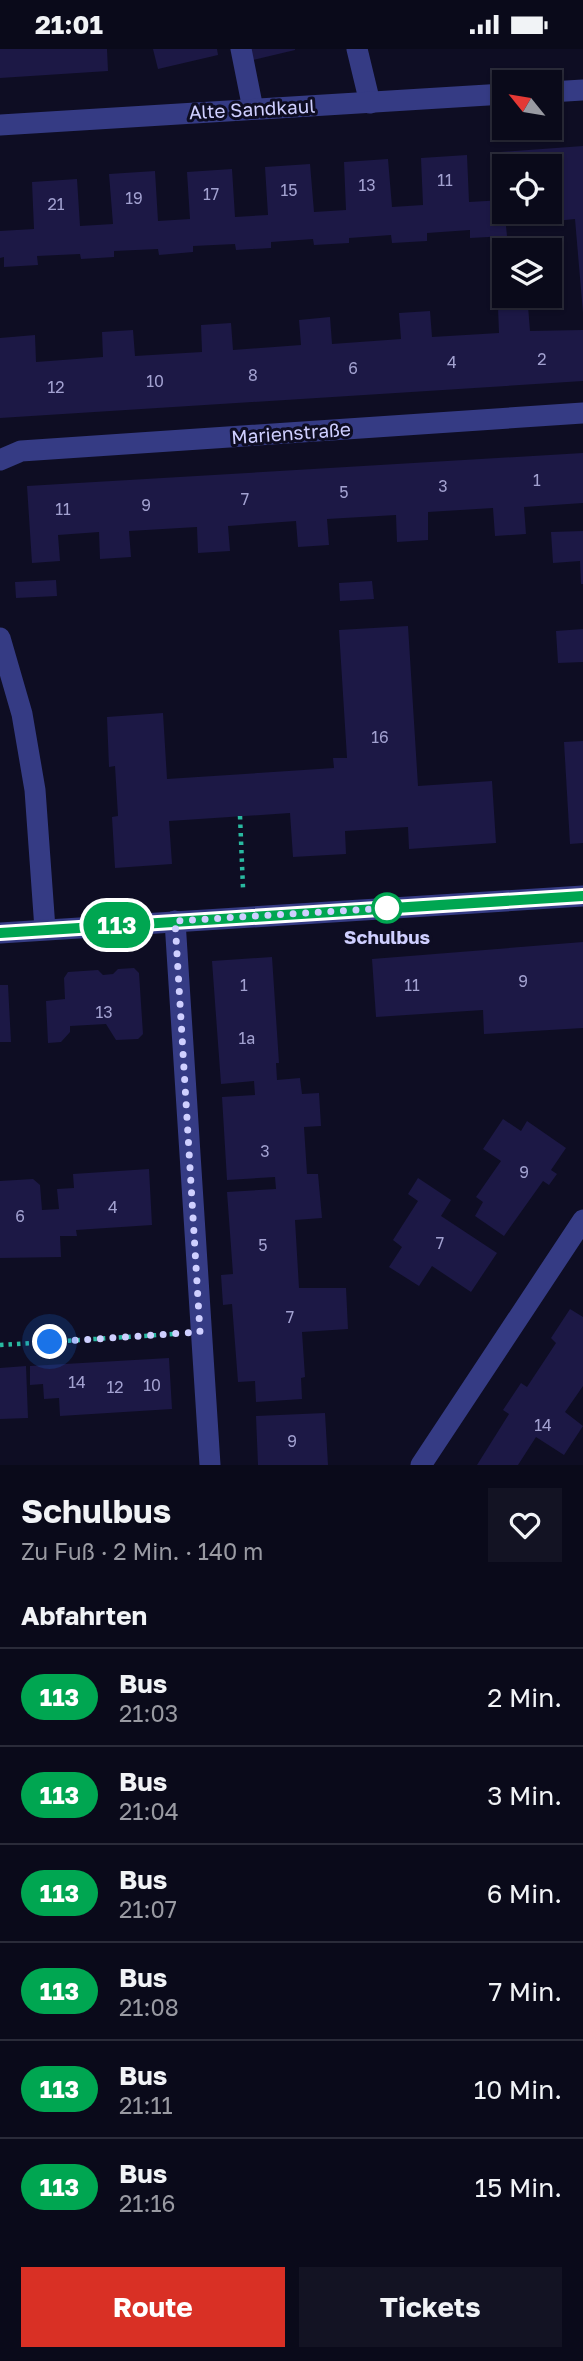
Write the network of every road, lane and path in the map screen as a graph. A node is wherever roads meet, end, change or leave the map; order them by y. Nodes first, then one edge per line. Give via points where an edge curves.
1 (241, 49) edge
2 (356, 49) edge
3 (583, 90) edge
4 (562, 91) edge
5 (492, 95) edge
6 (370, 103) junction
7 (253, 109) junction
8 (0, 125) edge
9 (583, 413) edge
10 (0, 460) edge
11 (0, 638) edge
12 (240, 816) dead end
13 (583, 896) edge
14 (244, 917) junction
15 (175, 921) junction
16 (45, 929) junction
17 (0, 933) edge
18 (583, 1220) edge
19 (200, 1332) junction
20 (0, 1345) edge
21 (210, 1465) edge
22 (421, 1465) edge

1 - 7 street
2 - 6 street
3 - 4 street
5 - 6 street, Alte Sandkaul
6 - 7 street, Alte Sandkaul
7 - 8 street, Alte Sandkaul
9 - 10 street, Marienstraße via 21,451
11 - 16 street via 22,714 35,790
12 - 14 path
13 - 14 street
14 - 15 street
15 - 16 street
15 - 19 street
16 - 17 street
18 - 22 street
19 - 20 path
19 - 21 street

